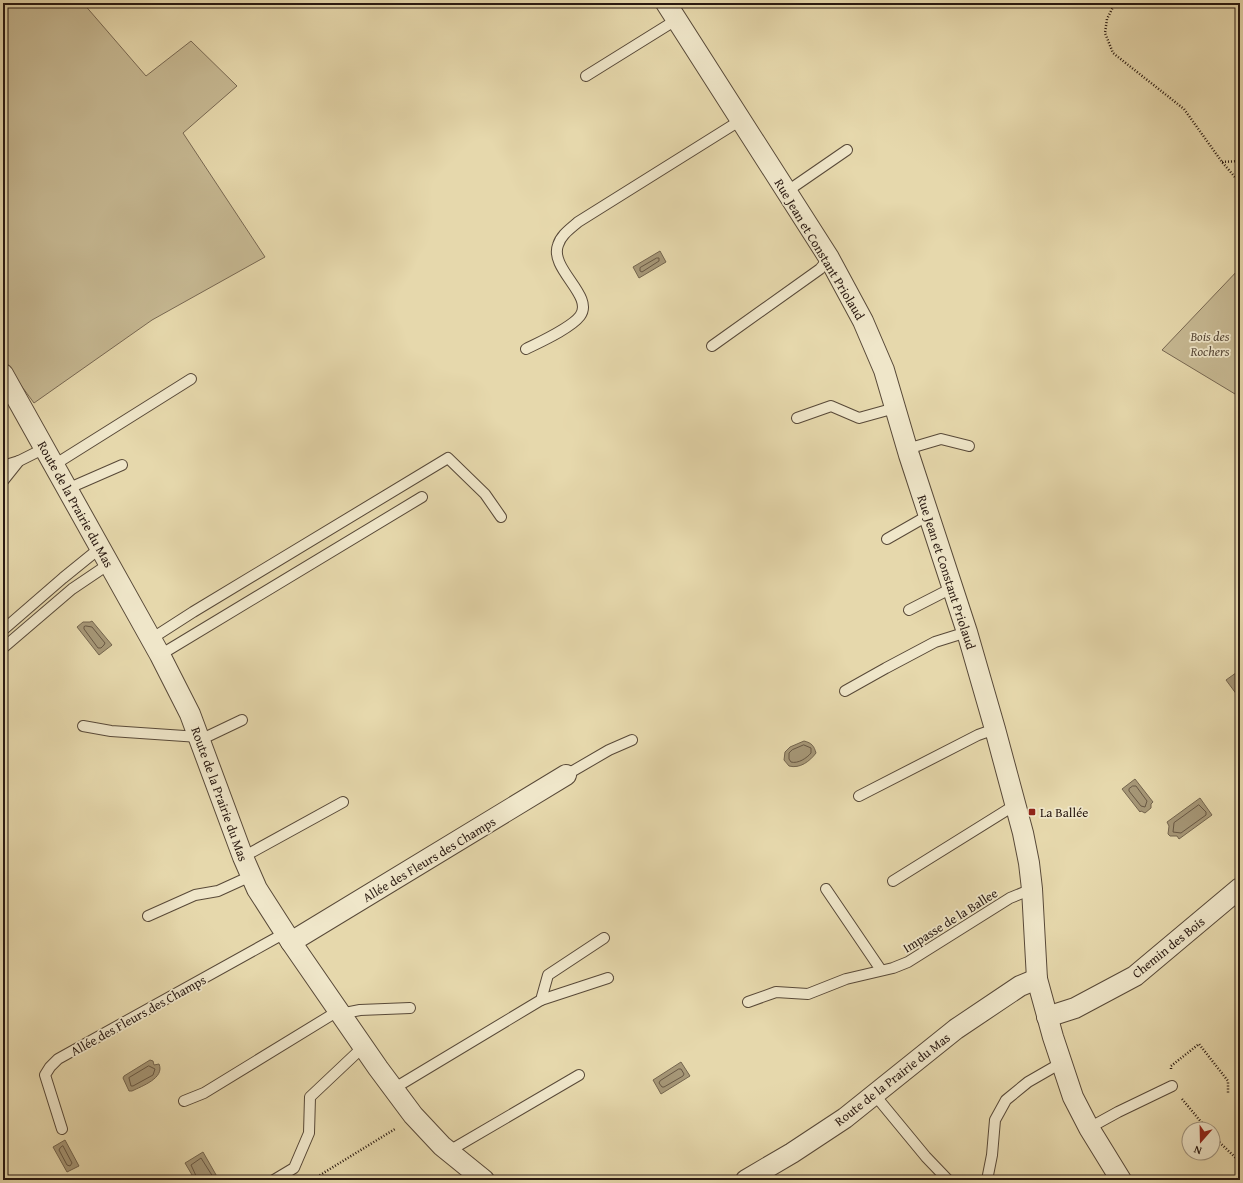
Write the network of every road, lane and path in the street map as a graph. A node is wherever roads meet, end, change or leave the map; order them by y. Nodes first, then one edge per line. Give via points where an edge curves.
1 (666, 3) edge
2 (1115, 3) edge
3 (676, 20) junction
4 (586, 76) dead end
5 (741, 120) junction
6 (846, 150) dead end
7 (1240, 161) edge
8 (1222, 162) junction
9 (1240, 183) edge
10 (786, 192) junction
11 (829, 258) junction
12 (712, 346) dead end
13 (526, 349) dead end
14 (3, 374) edge
15 (191, 379) dead end
16 (895, 408) junction
17 (797, 418) dead end
18 (969, 446) dead end
19 (907, 449) junction
20 (49, 457) junction
21 (19, 461) junction
22 (122, 465) dead end
23 (3, 466) edge
24 (3, 481) edge
25 (67, 489) junction
26 (422, 497) dead end
27 (929, 515) junction
28 (501, 517) dead end
29 (887, 539) dead end
30 (104, 556) junction
31 (952, 588) junction
32 (909, 610) dead end
33 (3, 630) edge
34 (967, 632) junction
35 (156, 647) junction
36 (3, 648) edge
37 (845, 691) dead end
38 (242, 720) dead end
39 (83, 726) dead end
40 (995, 729) junction
41 (200, 739) junction
42 (632, 740) dead end
43 (566, 776) joint
44 (859, 796) dead end
45 (343, 802) dead end
46 (1016, 805) junction
47 (243, 857) junction
48 (251, 876) junction
49 (893, 881) dead end
50 (1240, 888) edge
51 (826, 889) dead end
52 (1032, 889) junction
53 (148, 916) dead end
54 (288, 938) junction
55 (604, 938) dead end
56 (881, 970) junction
57 (608, 978) dead end
58 (1037, 979) junction
59 (541, 1000) junction
60 (748, 1002) dead end
61 (410, 1008) dead end
62 (339, 1013) junction
63 (1047, 1016) junction
64 (363, 1047) junction
65 (1061, 1063) junction
66 (579, 1075) dead end
67 (1172, 1086) junction
68 (393, 1089) junction
69 (1228, 1093) dead end
70 (874, 1094) junction
71 (184, 1101) dead end
72 (413, 1115) junction
73 (1200, 1121) edge
74 (1090, 1128) junction
75 (62, 1129) dead end
76 (1221, 1144) edge
77 (449, 1151) junction
78 (1240, 1162) edge
79 (274, 1180) edge
80 (312, 1180) edge
81 (484, 1180) edge
82 (746, 1180) edge
83 (948, 1180) edge
84 (987, 1180) edge
85 (1121, 1180) edge

1 - 3 street, Rue Jean et Constant Priolaud
2 - 8 path via 1107,19 1105,33 1113,53 1184,109
3 - 4 lane
3 - 5 street, Rue Jean et Constant Priolaud
5 - 10 street, Rue Jean et Constant Priolaud
5 - 13 lane via 578,222 563,235 558,246 557,258 581,298 583,311 572,324
6 - 10 lane
7 - 8 path
8 - 9 path
10 - 11 street, Rue Jean et Constant Priolaud
11 - 12 lane via 820,269
11 - 16 street, Rue Jean et Constant Priolaud via 863,321 884,370
14 - 20 street, Route de la Prairie du Mas
15 - 20 lane
16 - 17 lane via 860,418 831,406
16 - 19 street, Rue Jean et Constant Priolaud
18 - 19 lane via 941,439
19 - 27 street, Rue Jean et Constant Priolaud
20 - 21 lane
20 - 25 street, Route de la Prairie du Mas
21 - 23 lane
21 - 24 lane
22 - 25 lane
25 - 30 street, Route de la Prairie du Mas
26 - 35 lane
27 - 29 lane
27 - 31 street, Rue Jean et Constant Priolaud
28 - 35 lane via 485,494 448,458 193,612
30 - 33 lane via 63,578
30 - 35 street, Route de la Prairie du Mas
30 - 36 lane via 72,589
31 - 32 lane
31 - 34 street, Rue Jean et Constant Priolaud
34 - 37 lane via 935,642
34 - 40 street, Rue Jean et Constant Priolaud
35 - 41 street, Route de la Prairie du Mas
38 - 41 lane
39 - 41 lane
40 - 44 lane via 978,735
40 - 46 street, Rue Jean et Constant Priolaud
41 - 47 street, Route de la Prairie du Mas
42 - 43 lane via 609,750
43 - 54 street, Allée des Fleurs des Champs
45 - 47 lane
46 - 49 lane
46 - 52 street, Rue Jean et Constant Priolaud
47 - 48 street, Route de la Prairie du Mas
48 - 53 lane via 218,891 195,894
48 - 54 street, Route de la Prairie du Mas
50 - 63 street, Chemin des Bois via 1135,976 1075,1008
51 - 56 lane
52 - 56 lane, Impasse de la Ballee via 1010,898 908,962
52 - 58 street, Rue Jean et Constant Priolaud
54 - 62 street, Route de la Prairie du Mas
54 - 75 lane, Allée des Fleurs des Champs via 58,1059 45,1075
55 - 59 lane via 548,975
56 - 60 lane, Impasse de la Ballee via 846,979 808,994 776,992
57 - 59 lane
58 - 63 street, Rue Jean et Constant Priolaud
58 - 70 street, Route de la Prairie du Mas via 1020,986 956,1029
59 - 68 lane
61 - 62 lane
62 - 64 street, Route de la Prairie du Mas
62 - 71 lane via 204,1093
63 - 65 street, Rue Jean et Constant Priolaud
64 - 68 street, Route de la Prairie du Mas
64 - 79 lane via 310,1097 308,1133 294,1168
65 - 74 street, Rue Jean et Constant Priolaud via 1073,1097
65 - 84 lane via 1028,1082 1006,1100 995,1120
66 - 77 lane
67 - 69 path via 1171,1066 1199,1044 1228,1082
67 - 73 path
67 - 74 lane
68 - 72 street, Route de la Prairie du Mas
70 - 82 street, Route de la Prairie du Mas via 792,1153
70 - 83 lane
72 - 77 street, Route de la Prairie du Mas
72 - 80 path via 395,1129
74 - 85 street, Rue Jean et Constant Priolaud
76 - 78 path
77 - 81 street, Route de la Prairie du Mas

